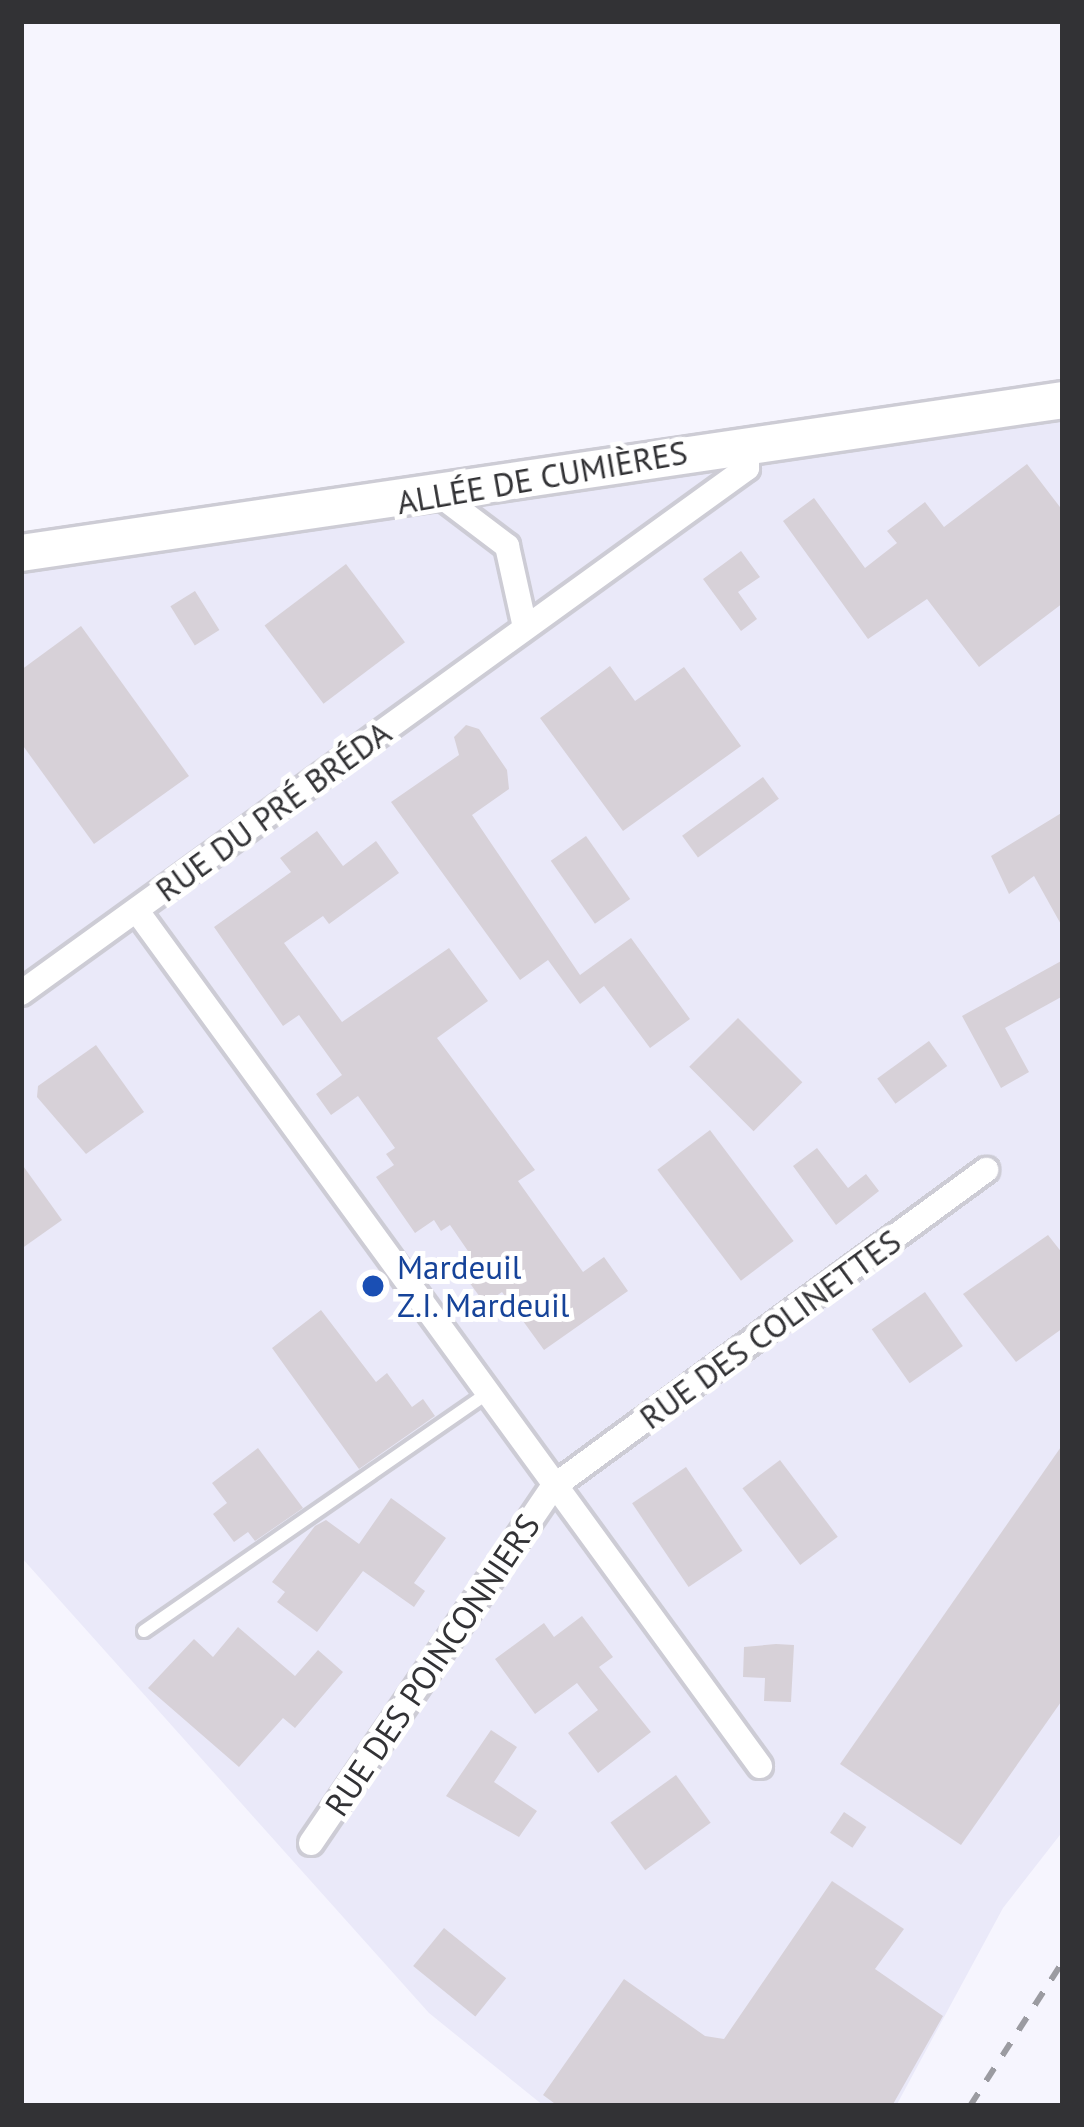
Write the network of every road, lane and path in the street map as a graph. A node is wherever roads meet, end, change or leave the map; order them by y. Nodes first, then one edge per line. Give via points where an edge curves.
1 (1060, 405) edge
2 (747, 442) junction
3 (441, 496) junction
4 (21, 554) edge
5 (525, 627) junction
6 (136, 911) junction
7 (21, 993) edge
8 (986, 1170) dead end
9 (486, 1394) junction
10 (553, 1487) junction
11 (144, 1631) dead end
12 (760, 1766) dead end
13 (311, 1843) dead end

1 - 2 main road, ALLÉE DE CUMIÈRES
2 - 3 main road, ALLÉE DE CUMIÈRES
2 - 5 street, RUE DU PRÉ BRÉDA via 747,468
3 - 4 main road, ALLÉE DE CUMIÈRES
3 - 5 street via 507,546
5 - 6 street, RUE DU PRÉ BRÉDA
6 - 7 street, RUE DU PRÉ BRÉDA
6 - 9 street
8 - 10 street, RUE DES COLINETTES
9 - 10 street
9 - 11 lane
10 - 12 street
10 - 13 street, RUE DES POINCONNIERS

